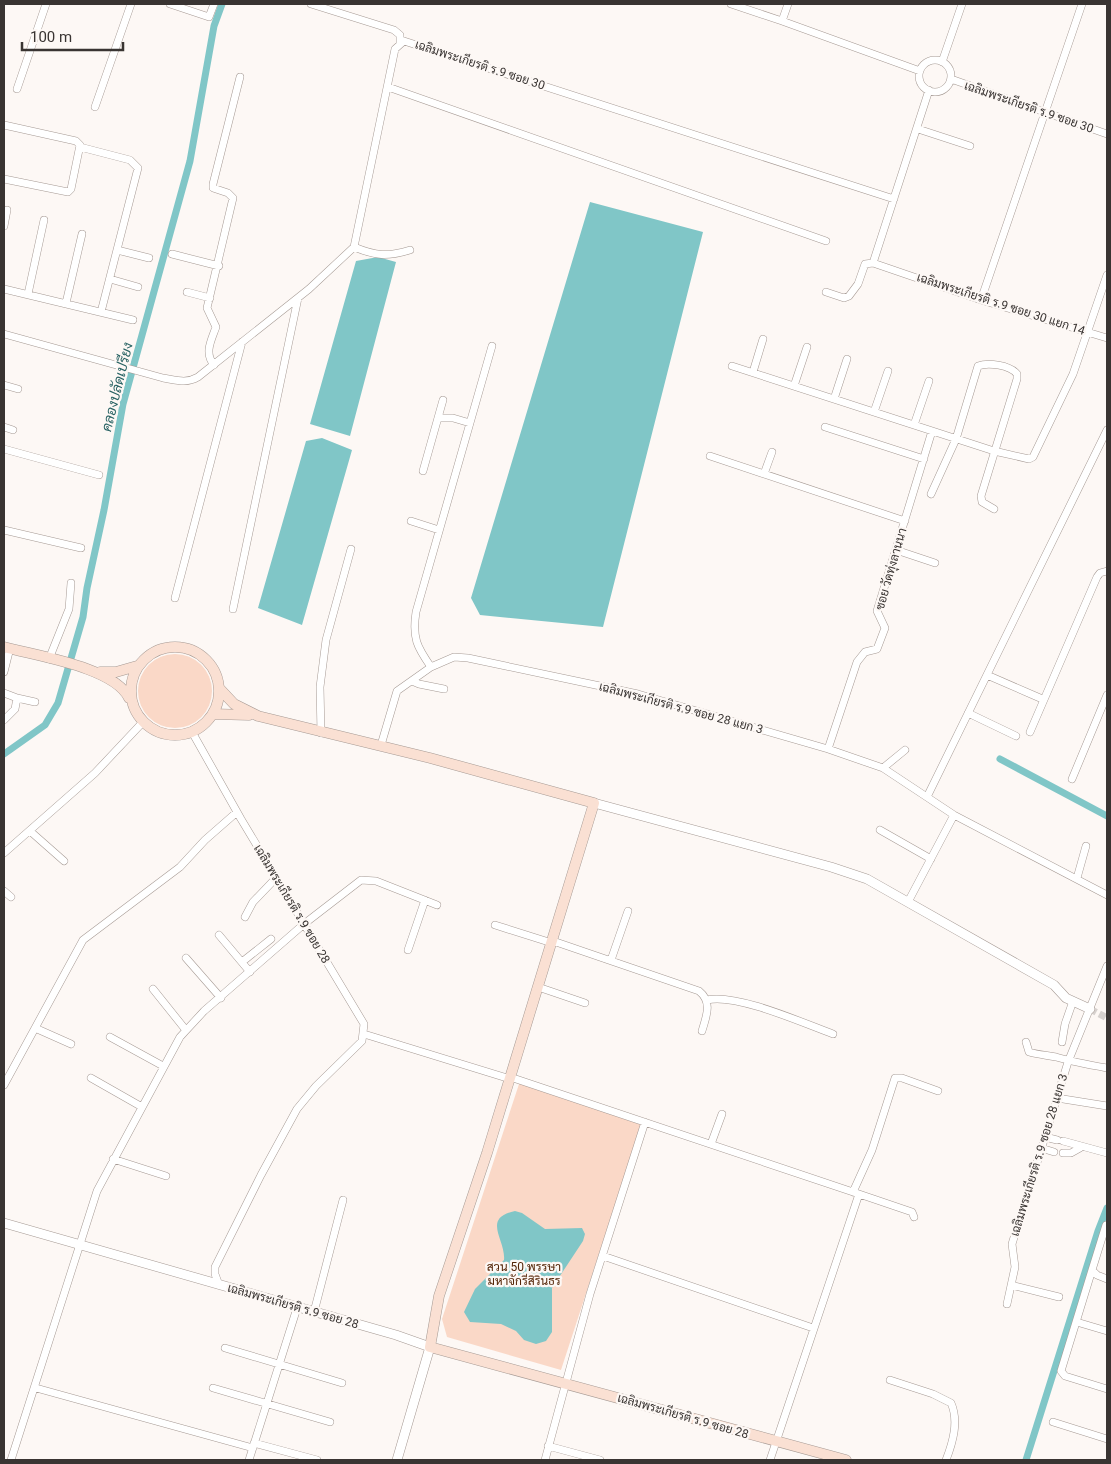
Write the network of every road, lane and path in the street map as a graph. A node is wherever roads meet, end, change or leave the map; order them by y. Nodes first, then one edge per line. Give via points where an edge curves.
1 (46, 4) edge
2 (131, 4) edge
3 (170, 4) edge
4 (214, 4) edge
5 (311, 4) edge
6 (731, 4) edge
7 (788, 4) edge
8 (962, 4) edge
9 (1082, 4) edge
10 (782, 21) junction
11 (400, 42) junction
12 (942, 62) junction
13 (920, 71) junction
14 (240, 77) dead end
15 (950, 79) junction
16 (388, 88) junction
17 (17, 89) dead end
18 (929, 90) junction
19 (95, 107) dead end
20 (1045, 114) junction
21 (4, 125) edge
22 (918, 129) junction
23 (1107, 134) edge
24 (970, 146) dead end
25 (80, 147) junction
26 (4, 179) edge
27 (894, 199) junction
28 (7, 210) dead end
29 (44, 220) dead end
30 (4, 226) edge
31 (82, 234) dead end
32 (826, 241) dead end
33 (354, 247) junction
34 (117, 250) junction
35 (410, 250) dead end
36 (172, 254) dead end
37 (149, 258) dead end
38 (874, 263) junction
39 (219, 266) junction
40 (1107, 275) edge
41 (110, 279) junction
42 (138, 287) dead end
43 (4, 291) edge
44 (187, 292) dead end
45 (826, 292) dead end
46 (28, 294) junction
47 (210, 298) junction
48 (298, 298) junction
49 (981, 300) junction
50 (66, 303) junction
51 (101, 312) junction
52 (134, 320) dead end
53 (1087, 332) junction
54 (4, 334) edge
55 (1107, 338) edge
56 (763, 339) dead end
57 (242, 342) junction
58 (492, 346) dead end
59 (807, 347) dead end
60 (848, 359) dead end
61 (214, 365) junction
62 (732, 366) dead end
63 (888, 371) dead end
64 (753, 372) junction
65 (928, 381) dead end
66 (4, 385) edge
67 (794, 386) junction
68 (18, 389) dead end
69 (834, 399) junction
70 (443, 400) dead end
71 (874, 412) junction
72 (438, 418) junction
73 (470, 423) junction
74 (914, 425) junction
75 (4, 427) edge
76 (825, 427) dead end
77 (13, 430) dead end
78 (1107, 430) edge
79 (932, 431) junction
80 (956, 438) junction
81 (4, 449) edge
82 (994, 450) junction
83 (772, 452) dead end
84 (710, 456) dead end
85 (924, 460) junction
86 (423, 471) dead end
87 (764, 474) junction
88 (99, 475) dead end
89 (931, 494) dead end
90 (994, 509) dead end
91 (411, 521) dead end
92 (905, 521) junction
93 (4, 530) edge
94 (440, 530) junction
95 (81, 548) dead end
96 (351, 548) dead end
97 (896, 550) junction
98 (936, 563) dead end
99 (1107, 571) edge
100 (71, 583) dead end
101 (175, 598) dead end
102 (233, 609) dead end
103 (7, 648) edge
104 (53, 660) junction
105 (137, 666) junction
106 (431, 667) junction
107 (94, 671) junction
108 (4, 672) edge
109 (986, 675) junction
110 (412, 680) junction
111 (219, 688) junction
112 (444, 689) dead end
113 (4, 693) edge
114 (1107, 695) edge
115 (17, 698) junction
116 (1040, 698) dead end
117 (36, 702) dead end
118 (131, 702) junction
119 (968, 713) junction
120 (213, 714) junction
121 (258, 716) junction
122 (4, 720) edge
123 (143, 722) junction
124 (192, 732) junction
125 (1030, 732) dead end
126 (321, 733) junction
127 (1016, 736) dead end
128 (380, 745) junction
129 (828, 749) junction
130 (905, 750) dead end
131 (883, 768) junction
132 (1072, 779) dead end
133 (926, 797) junction
134 (594, 803) junction
135 (237, 812) junction
136 (954, 815) junction
137 (880, 830) dead end
138 (30, 831) junction
139 (1086, 846) dead end
140 (4, 854) edge
141 (931, 859) junction
142 (64, 861) dead end
143 (276, 878) junction
144 (1077, 878) junction
145 (4, 891) edge
146 (1107, 894) edge
147 (11, 897) dead end
148 (425, 900) junction
149 (908, 902) junction
150 (437, 905) dead end
151 (628, 911) dead end
152 (245, 917) dead end
153 (304, 924) junction
154 (495, 925) dead end
155 (219, 935) dead end
156 (271, 939) dead end
157 (552, 942) junction
158 (408, 950) dead end
159 (186, 958) dead end
160 (611, 960) junction
161 (242, 962) junction
162 (1107, 966) edge
163 (250, 972) junction
164 (538, 987) junction
165 (153, 989) dead end
166 (221, 998) junction
167 (707, 1000) junction
168 (1073, 1002) junction
169 (585, 1003) dead end
170 (1090, 1009) junction
171 (35, 1028) junction
172 (185, 1029) junction
173 (702, 1031) dead end
174 (364, 1034) junction
175 (833, 1034) dead end
176 (110, 1037) dead end
177 (1026, 1042) dead end
178 (1062, 1042) dead end
179 (71, 1044) dead end
180 (1068, 1062) junction
181 (163, 1066) junction
182 (1107, 1068) edge
183 (91, 1078) dead end
184 (510, 1078) junction
185 (4, 1086) edge
186 (938, 1091) dead end
187 (1057, 1098) junction
188 (142, 1106) junction
189 (1107, 1106) edge
190 (722, 1114) dead end
191 (644, 1122) junction
192 (1045, 1137) junction
193 (711, 1144) junction
194 (1042, 1148) junction
195 (1080, 1148) junction
196 (1054, 1152) dead end
197 (1063, 1153) dead end
198 (1107, 1153) edge
199 (113, 1159) junction
200 (166, 1176) dead end
201 (856, 1193) junction
202 (343, 1200) dead end
203 (914, 1217) dead end
204 (4, 1223) edge
205 (1106, 1223) edge
206 (79, 1246) junction
207 (603, 1256) junction
208 (1092, 1270) junction
209 (1107, 1279) edge
210 (219, 1285) junction
211 (1011, 1285) junction
212 (1059, 1297) dead end
213 (1007, 1304) dead end
214 (296, 1308) junction
215 (314, 1312) junction
216 (1080, 1323) dead end
217 (813, 1328) junction
218 (1107, 1331) edge
219 (224, 1348) dead end
220 (430, 1348) junction
221 (279, 1366) junction
222 (890, 1380) dead end
223 (342, 1383) dead end
224 (565, 1383) junction
225 (36, 1388) junction
226 (213, 1388) dead end
227 (1107, 1389) edge
228 (266, 1404) junction
229 (330, 1422) dead end
230 (1053, 1422) dead end
231 (1107, 1439) edge
232 (775, 1442) junction
233 (254, 1445) junction
234 (548, 1446) junction
235 (12, 1460) edge
236 (249, 1460) edge
237 (317, 1460) edge
238 (397, 1460) edge
239 (545, 1460) edge
240 (600, 1460) edge
241 (770, 1460) edge
242 (846, 1460) edge
243 (946, 1460) edge

1 - 17 street
2 - 19 street
3 - 4 street via 209,17
5 - 11 street via 394,30 400,35
6 - 10 street
7 - 10 street
8 - 12 street
9 - 20 street
10 - 13 street
11 - 16 street, เฉลิมพระเกียรติ ร.9 ซอย 30 via 395,49
11 - 27 street, เฉลิมพระเกียรติ ร.9 ซอย 30
12 - 13 street via 931,61
12 - 15 street via 949,69
13 - 18 street via 921,82
14 - 39 street via 213,184 213,188 228,193 232,198
15 - 18 street via 942,90
15 - 20 street, เฉลิมพระเกียรติ ร.9 ซอย 30
16 - 32 street
16 - 33 street, เฉลิมพระเกียรติ ร.9 ซอย 30
18 - 22 street
20 - 23 street, เฉลิมพระเกียรติ ร.9 ซอย 30
20 - 49 street
21 - 25 street via 76,141
22 - 24 street
22 - 27 street
25 - 26 street via 71,189 64,192
25 - 34 street via 130,160 138,168
27 - 38 street
28 - 30 street
29 - 46 street
31 - 50 street
33 - 35 street via 382,256
33 - 48 street
34 - 37 street
34 - 41 street
36 - 39 street
38 - 45 street via 865,264 858,284 849,296 844,298
38 - 49 street, เฉลิมพระเกียรติ ร.9 ซอย 30 แยก 14
39 - 47 street
40 - 53 street
41 - 42 street
41 - 51 street
43 - 46 street
44 - 47 street
46 - 50 street
47 - 61 street via 207,308 216,327 208,358
48 - 57 street
48 - 102 street
49 - 53 street, เฉลิมพระเกียรติ ร.9 ซอย 30 แยก 14
50 - 51 street
51 - 52 street
53 - 55 street, เฉลิมพระเกียรติ ร.9 ซอย 30 แยก 14
53 - 82 street via 1073,374 1033,457 1026,460
54 - 61 street via 178,381 191,381
56 - 64 street
57 - 61 street
57 - 101 street
58 - 73 street
59 - 67 street
60 - 69 street
62 - 64 street
63 - 71 street
64 - 67 street
65 - 74 street
66 - 68 street
67 - 69 street
69 - 71 street
70 - 72 street
71 - 74 street
72 - 73 street
72 - 86 street
73 - 94 street
74 - 79 street
75 - 77 street
76 - 85 street
78 - 109 street
79 - 80 street
79 - 85 street, ซอย วัดทุ่งลานนา
80 - 82 street
80 - 82 street via 978,366 986,364 1011,369 1017,374 1017,379
80 - 89 street
81 - 88 street
82 - 90 street via 981,496 982,502
83 - 87 street
84 - 87 street
85 - 92 street, ซอย วัดทุ่งลานนา
87 - 92 street
91 - 94 street
92 - 97 street, ซอย วัดทุ่งลานนา
93 - 95 street
94 - 106 street via 414,625 417,647
96 - 126 street via 326,640 320,687
97 - 98 street
97 - 129 street, ซอย วัดทุ่งลานนา via 877,611 884,624 884,632 877,649 865,652 857,662
99 - 125 street via 1097,577
100 - 104 street via 69,609
103 - 104 main road
103 - 108 street
104 - 107 main road
105 - 107 main road via 116,672
105 - 111 main road via 161,648 188,648 210,663
105 - 118 main road via 130,685
106 - 110 street, เฉลิมพระเกียรติ ร.9 ซอย 28 แยก 3
106 - 129 street, เฉลิมพระเกียรติ ร.9 ซอย 28 แยก 3 via 454,657 468,658 638,694
107 - 118 main road via 119,684
109 - 116 street
109 - 119 street
110 - 112 street
110 - 128 street, เฉลิมพระเกียรติ ร.9 ซอย 28 แยก 3 via 394,696
111 - 120 main road
111 - 121 main road via 234,704
113 - 115 street
114 - 132 street
115 - 117 street
115 - 122 street via 15,709
118 - 123 main road
119 - 127 street
119 - 133 street
120 - 121 main road
120 - 124 main road
121 - 126 main road
123 - 124 main road via 166,734
123 - 138 street via 95,773
124 - 135 street, เฉลิมพระเกียรติ ร.9 ซอย 28
126 - 128 main road
128 - 134 main road
129 - 131 street, เฉลิมพระเกียรติ ร.9 ซอย 28 แยก 3
130 - 131 street
131 - 133 street, เฉลิมพระเกียรติ ร.9 ซอย 28 แยก 3
133 - 136 street, เฉลิมพระเกียรติ ร.9 ซอย 28 แยก 3
134 - 149 street via 831,867 867,879
134 - 157 main road
135 - 143 street, เฉลิมพระเกียรติ ร.9 ซอย 28
135 - 171 street via 180,867 84,940
136 - 141 street
136 - 144 street, เฉลิมพระเกียรติ ร.9 ซอย 28 แยก 3
137 - 141 street
138 - 140 street
138 - 142 street
139 - 144 street
141 - 149 street
143 - 152 street via 253,902
143 - 153 street, เฉลิมพระเกียรติ ร.9 ซอย 28
144 - 146 street, เฉลิมพระเกียรติ ร.9 ซอย 28 แยก 3
145 - 147 street
148 - 150 street
148 - 153 street via 376,881 361,880
148 - 158 street
149 - 168 street via 1054,985
151 - 160 street
153 - 163 street
153 - 174 street, เฉลิมพระเกียรติ ร.9 ซอย 28 via 362,1018
154 - 157 street
155 - 161 street
156 - 161 street
157 - 160 street
157 - 164 main road
159 - 166 street
160 - 167 street via 699,991
161 - 163 street
162 - 170 street, เฉลิมพระเกียรติ ร.9 ซอย 28 แยก 3
163 - 166 street
164 - 169 street
164 - 184 main road
165 - 172 street
166 - 172 street
167 - 173 street
167 - 175 street via 728,999
168 - 170 street
168 - 178 street via 1064,1024
170 - 180 street, เฉลิมพระเกียรติ ร.9 ซอย 28 แยก 3
171 - 179 street
171 - 185 street
172 - 181 street
174 - 184 street
174 - 210 street, เฉลิมพระเกียรติ ร.9 ซอย 28 via 355,1049 316,1086 297,1110 260,1175 215,1267
176 - 181 street
177 - 180 street via 1029,1052
180 - 182 street
180 - 187 street, เฉลิมพระเกียรติ ร.9 ซอย 28 แยก 3
181 - 188 street
183 - 188 street
184 - 191 street
184 - 220 main road via 439,1296
186 - 201 street via 895,1078
187 - 189 street
187 - 192 street, เฉลิมพระเกียรติ ร.9 ซอย 28 แยก 3
188 - 199 street
190 - 193 street
191 - 193 street
191 - 207 street
192 - 194 street, เฉลิมพระเกียรติ ร.9 ซอย 28 แยก 3
192 - 195 street
193 - 201 street
194 - 196 street
194 - 211 street, เฉลิมพระเกียรติ ร.9 ซอย 28 แยก 3 via 1012,1244 1015,1267
195 - 197 street via 1072,1153
195 - 198 street
199 - 200 street
199 - 206 street via 97,1191
201 - 203 street via 912,1212
201 - 217 street
202 - 215 street
204 - 206 street
205 - 208 street
206 - 210 street
206 - 225 street
207 - 217 street
207 - 224 street
208 - 209 street
208 - 227 street via 1061,1371 1065,1376
210 - 214 street, เฉลิมพระเกียรติ ร.9 ซอย 28
211 - 212 street
211 - 213 street, เฉลิมพระเกียรติ ร.9 ซอย 28 แยก 3
214 - 215 street, เฉลิมพระเกียรติ ร.9 ซอย 28
214 - 221 street
215 - 220 street, เฉลิมพระเกียรติ ร.9 ซอย 28
216 - 218 street
217 - 232 street
219 - 221 street
220 - 224 main road, เฉลิมพระเกียรติ ร.9 ซอย 28
220 - 238 street
221 - 223 street
221 - 228 street
222 - 243 street via 951,1402 955,1419
224 - 232 main road, เฉลิมพระเกียรติ ร.9 ซอย 28
224 - 234 street
225 - 233 street
225 - 235 street
226 - 228 street
228 - 229 street
228 - 233 street
230 - 231 street
232 - 241 street
232 - 242 main road, เฉลิมพระเกียรติ ร.9 ซอย 28
233 - 236 street
233 - 237 street
234 - 239 street
234 - 240 street

